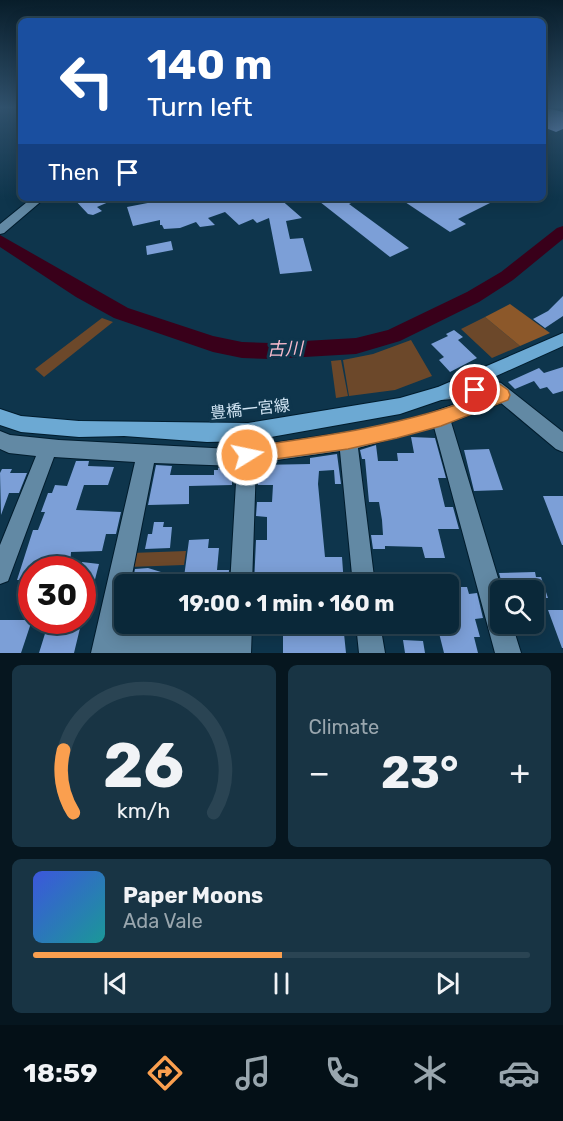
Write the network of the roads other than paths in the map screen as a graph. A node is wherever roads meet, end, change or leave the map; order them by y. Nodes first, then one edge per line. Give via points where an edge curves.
1 (35, 201) edge
2 (0, 230) edge
3 (563, 339) edge
4 (441, 393) junction
5 (502, 395) junction
6 (0, 417) edge
7 (441, 419) junction
8 (0, 440) edge
9 (348, 441) junction
10 (563, 443) edge
11 (48, 448) junction
12 (147, 452) junction
13 (247, 455) junction
14 (0, 573) edge
15 (242, 574) edge
16 (363, 574) edge
17 (369, 634) edge
18 (239, 640) edge
19 (104, 648) edge
20 (372, 653) edge
21 (508, 653) edge

1 - 2 street
3 - 4 main road, 豊橋一宮線
4 - 5 street via 495,388
4 - 6 main road, 豊橋一宮線 via 358,414 248,432 78,429 21,424
5 - 7 street
5 - 10 street
7 - 9 street
7 - 21 street
8 - 11 street
9 - 13 street
9 - 16 street
11 - 12 street
11 - 14 street
12 - 13 street via 231,458
12 - 19 street
13 - 15 street
17 - 20 street
18 - 19 street

